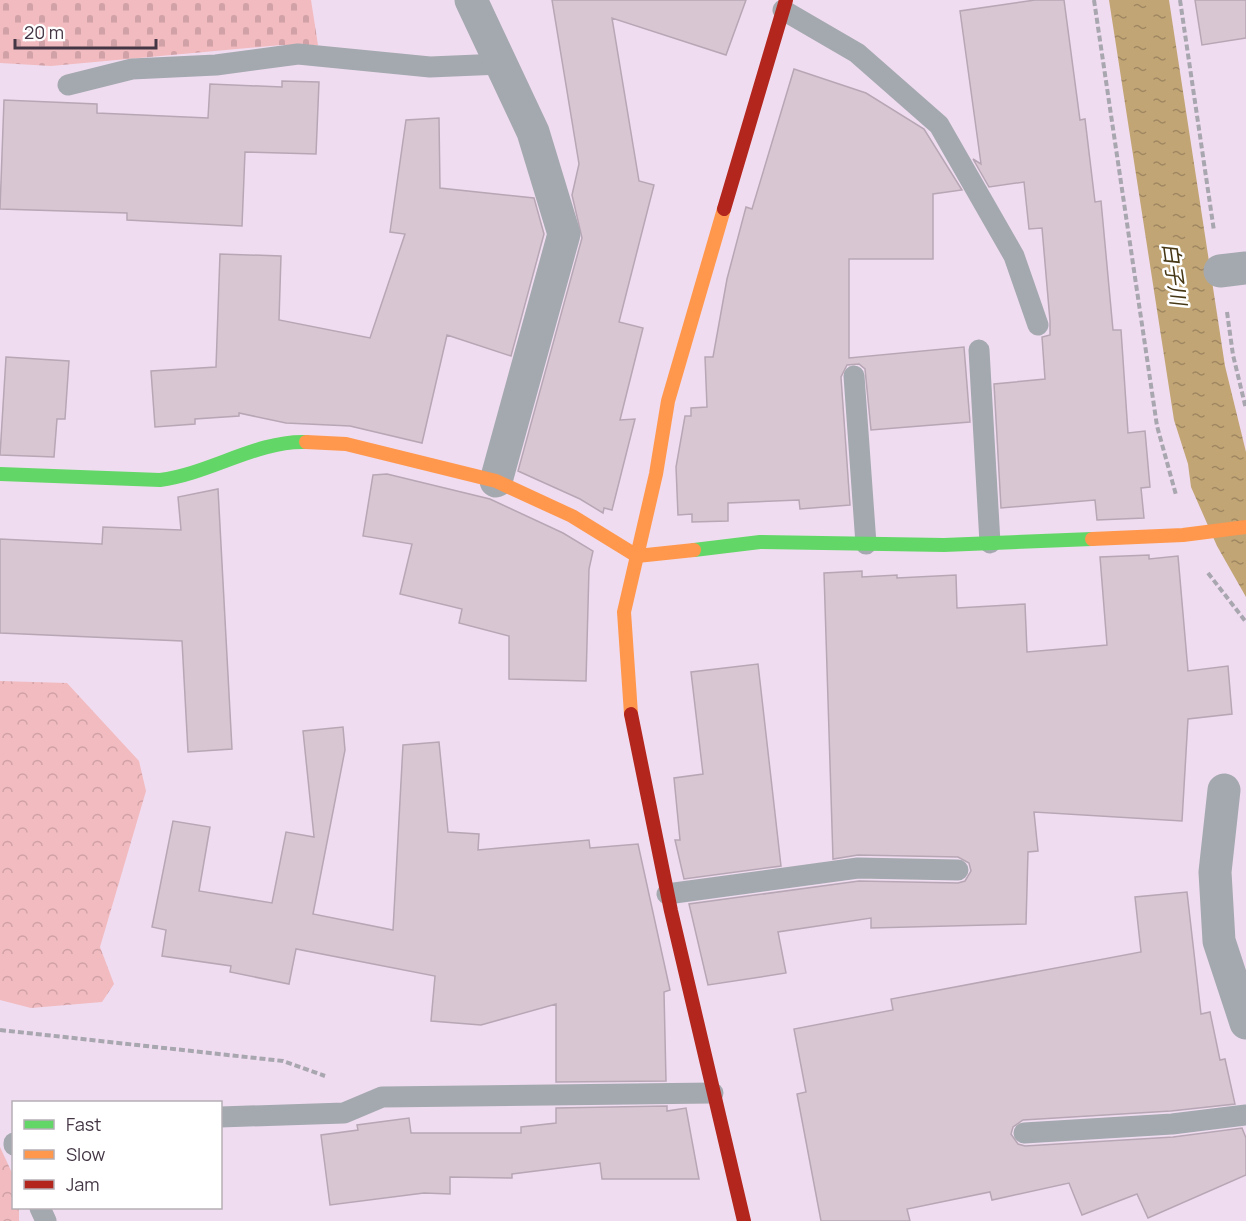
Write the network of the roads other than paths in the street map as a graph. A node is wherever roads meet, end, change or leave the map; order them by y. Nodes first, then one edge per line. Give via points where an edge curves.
1 (471, 0) edge
2 (784, 5) edge
3 (501, 64) junction
4 (68, 85) dead end
5 (1038, 324) dead end
6 (979, 350) dead end
7 (854, 376) dead end
8 (0, 474) edge
9 (496, 481) junction
10 (1246, 527) edge
11 (990, 543) junction
12 (866, 544) junction
13 (637, 556) junction
14 (1224, 790) dead end
15 (958, 870) dead end
16 (667, 894) junction
17 (1246, 1023) edge
18 (713, 1093) junction
19 (1246, 1115) edge
20 (222, 1118) edge
21 (1024, 1133) dead end
22 (744, 1221) edge

1 - 3 street
2 - 5 lane via 857,53 939,124 1014,256
2 - 13 street via 668,401
3 - 4 lane via 430,67 298,54 216,65 132,69
3 - 9 street via 533,132 564,234
6 - 11 lane
7 - 12 lane
8 - 9 street via 160,480 183,477 288,441 346,444
9 - 13 street via 572,516
10 - 11 street via 1183,535
11 - 12 street
12 - 13 street via 760,543
13 - 16 street via 624,612 626,676
14 - 17 street via 1215,872 1219,940
15 - 16 lane via 858,868
16 - 18 street
18 - 20 lane via 382,1097 344,1113
18 - 22 street
19 - 21 lane

